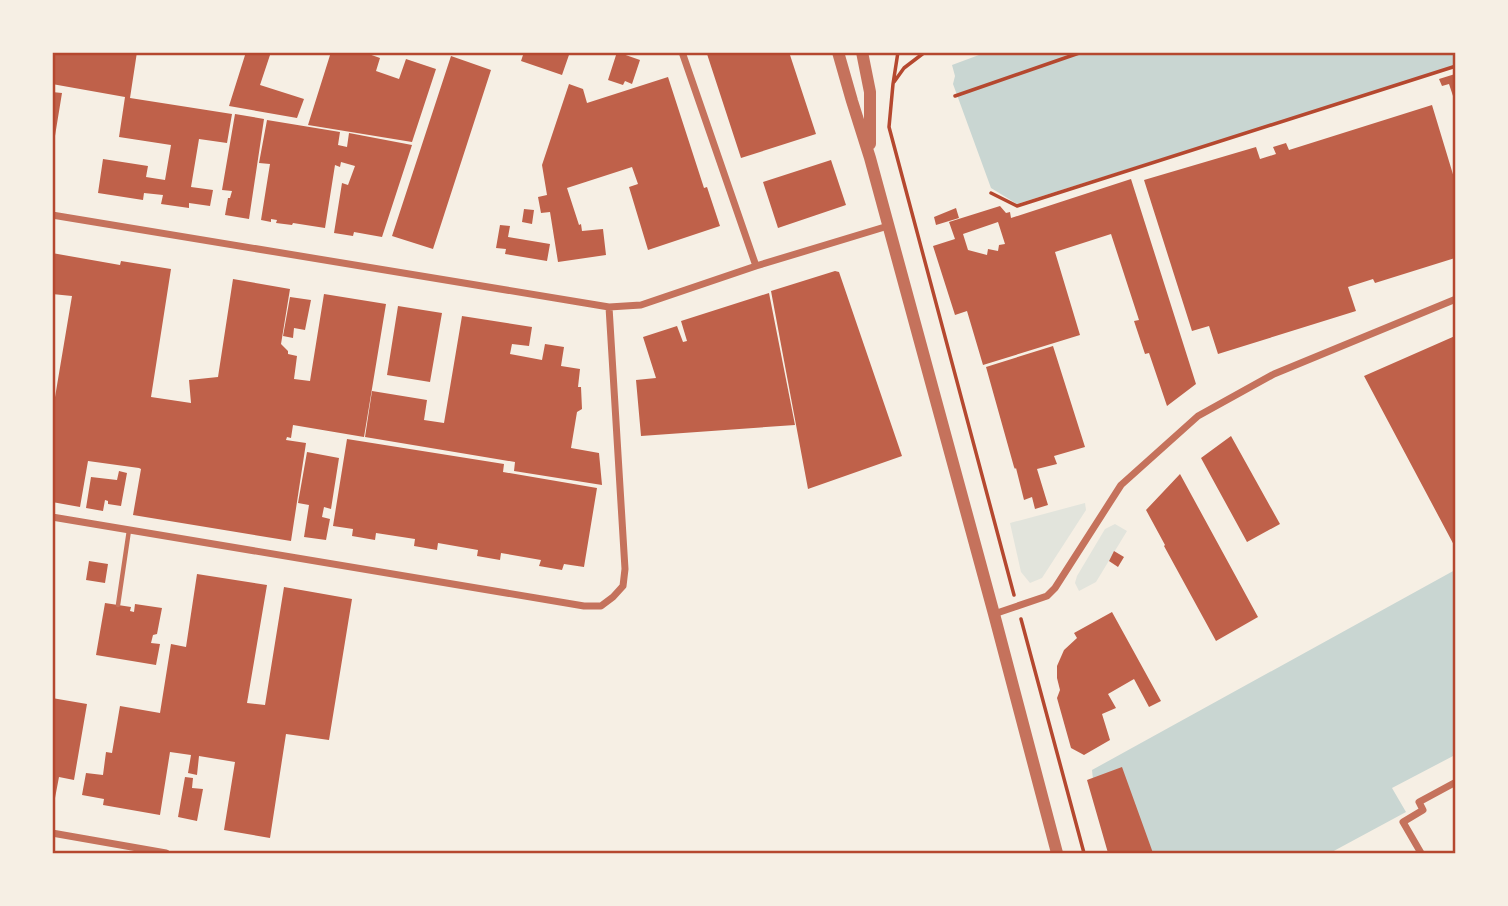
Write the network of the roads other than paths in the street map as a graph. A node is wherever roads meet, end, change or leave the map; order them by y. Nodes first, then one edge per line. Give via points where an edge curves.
1 (682, 52) edge
2 (838, 52) edge
3 (862, 52) edge
4 (870, 158) junction
5 (52, 215) edge
6 (888, 226) junction
7 (756, 266) junction
8 (1455, 299) edge
9 (609, 307) junction
10 (52, 517) edge
11 (130, 530) junction
12 (118, 605) dead end
13 (994, 614) junction
14 (1455, 782) edge
15 (52, 833) edge
16 (166, 853) edge
17 (1057, 853) edge
18 (1421, 853) edge

1 - 7 street
2 - 4 street
3 - 4 street via 870,92
4 - 6 street
5 - 9 street
6 - 7 street
6 - 13 street
7 - 9 street via 641,305
8 - 13 street via 1274,374 1198,416 1121,485 1047,596
9 - 11 street via 625,569 623,586 601,606
10 - 11 street
11 - 12 lane
13 - 17 street
14 - 18 street via 1419,802 1423,810 1403,822
15 - 16 street

